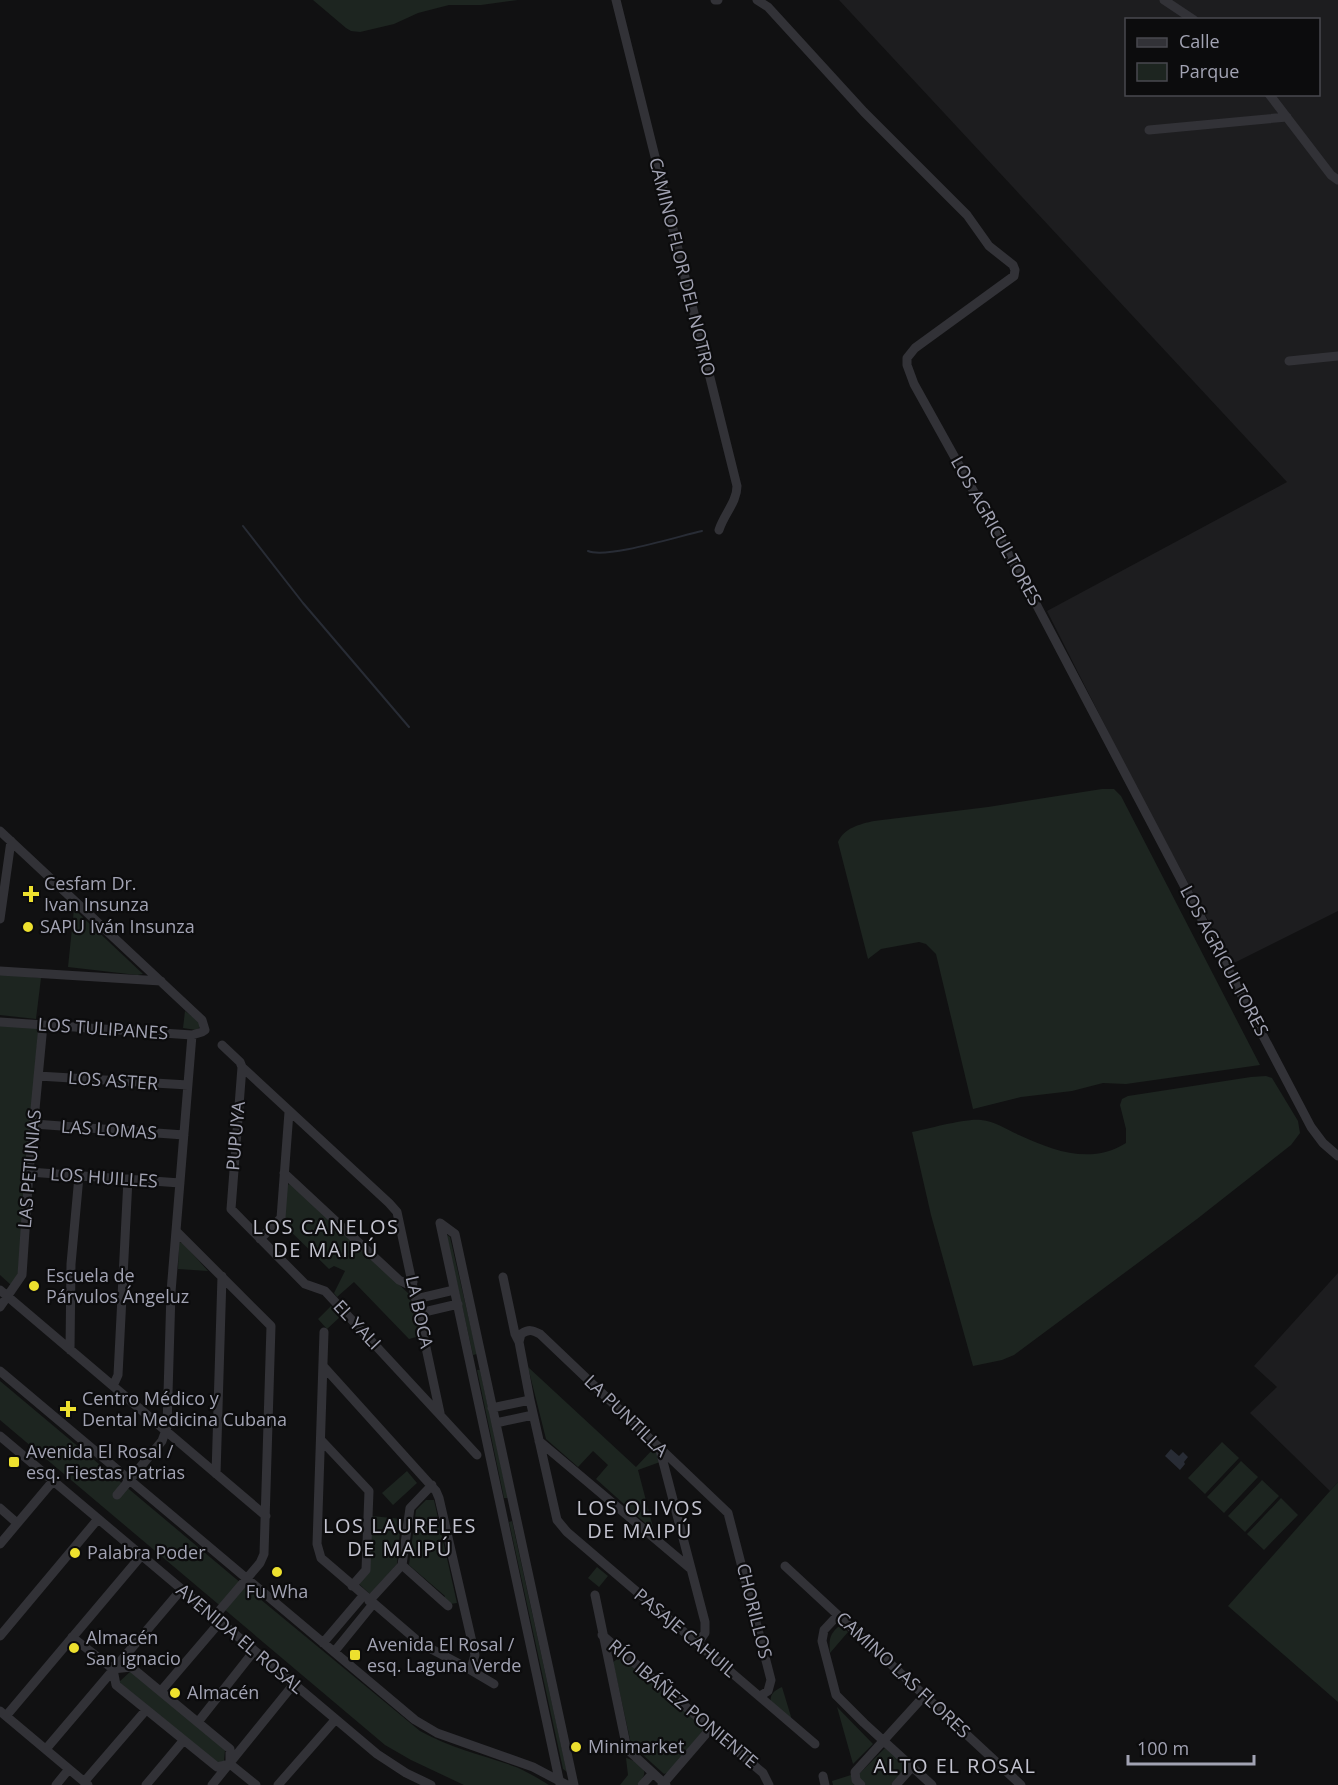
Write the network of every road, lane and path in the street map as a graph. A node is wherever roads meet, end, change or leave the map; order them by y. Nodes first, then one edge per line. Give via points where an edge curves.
1 (616, 0) edge
2 (757, 0) edge
3 (1164, 0) edge
4 (1191, 18) edge
5 (1271, 96) edge
6 (1287, 117) junction
7 (1149, 130) dead end
8 (1338, 180) edge
9 (1338, 356) edge
10 (1288, 361) dead end
11 (719, 530) dead end
12 (0, 831) edge
13 (10, 841) junction
14 (0, 919) edge
15 (0, 971) edge
16 (161, 981) junction
17 (0, 1022) edge
18 (43, 1025) junction
19 (192, 1035) junction
20 (222, 1045) dead end
21 (242, 1067) junction
22 (38, 1076) junction
23 (188, 1085) junction
24 (289, 1112) junction
25 (34, 1124) junction
26 (184, 1135) junction
27 (1338, 1156) edge
28 (29, 1172) junction
29 (284, 1173) junction
30 (79, 1176) junction
31 (128, 1179) junction
32 (180, 1183) junction
33 (231, 1204) joint
34 (176, 1231) junction
35 (260, 1239) junction
36 (222, 1276) junction
37 (503, 1277) dead end
38 (413, 1282) junction
39 (454, 1290) junction
40 (4, 1293) edge
41 (416, 1299) junction
42 (458, 1305) junction
43 (0, 1307) edge
44 (420, 1313) junction
45 (324, 1332) dead end
46 (519, 1342) junction
47 (70, 1350) junction
48 (482, 1360) junction
49 (470, 1363) junction
50 (324, 1367) junction
51 (0, 1371) edge
52 (113, 1386) junction
53 (530, 1400) junction
54 (492, 1408) junction
55 (441, 1415) junction
56 (533, 1415) junction
57 (496, 1423) junction
58 (166, 1431) junction
59 (0, 1436) edge
60 (321, 1440) junction
61 (539, 1441) junction
62 (660, 1449) junction
63 (477, 1455) dead end
64 (216, 1474) junction
65 (129, 1480) junction
66 (53, 1481) junction
67 (432, 1485) junction
68 (117, 1495) dead end
69 (0, 1508) edge
70 (514, 1509) junction
71 (502, 1512) junction
72 (266, 1515) junction
73 (98, 1519) junction
74 (731, 1520) joint
75 (17, 1523) junction
76 (0, 1544) edge
77 (141, 1556) junction
78 (402, 1566) junction
79 (785, 1566) dead end
80 (691, 1569) junction
81 (247, 1579) junction
82 (352, 1586) junction
83 (181, 1590) junction
84 (595, 1595) dead end
85 (368, 1600) junction
86 (448, 1606) dead end
87 (838, 1615) junction
88 (217, 1619) junction
89 (602, 1635) junction
90 (0, 1636) edge
91 (72, 1637) junction
92 (323, 1643) junction
93 (698, 1643) junction
94 (254, 1651) junction
95 (334, 1652) junction
96 (467, 1668) junction
97 (113, 1669) junction
98 (494, 1684) dead end
99 (293, 1685) junction
100 (161, 1691) junction
101 (760, 1696) junction
102 (924, 1696) junction
103 (146, 1710) junction
104 (3, 1714) edge
105 (335, 1720) junction
106 (198, 1722) junction
107 (711, 1728) junction
108 (183, 1741) junction
109 (884, 1741) junction
110 (815, 1744) dead end
111 (46, 1749) junction
112 (230, 1764) junction
113 (912, 1767) junction
114 (69, 1769) junction
115 (652, 1773) junction
116 (86, 1783) edge
117 (562, 1784) edge
118 (664, 1784) edge
119 (56, 1785) edge
120 (146, 1785) edge
121 (212, 1785) edge
122 (256, 1785) edge
123 (278, 1785) edge
124 (431, 1785) edge
125 (574, 1785) edge
126 (642, 1785) edge
127 (769, 1785) edge
128 (861, 1785) edge
129 (896, 1785) edge
130 (932, 1785) edge
131 (1021, 1785) edge

1 - 11 street, CAMINO FLOR DEL NOTRO via 737,486 736,498
2 - 27 street, LOS AGRICULTORES via 967,215 989,246 1013,265 1014,276 915,348 907,365 1311,1127
3 - 4 street
5 - 6 street
6 - 7 street
6 - 8 street
9 - 10 street
12 - 13 street
13 - 14 street
13 - 16 street
15 - 16 street
16 - 19 street, LOS TULIPANES via 202,1020 205,1030
17 - 18 street, LOS TULIPANES
18 - 19 street, LOS TULIPANES
18 - 22 street, LAS PETUNIAS
19 - 23 street
20 - 21 street, LA BOCA
21 - 24 street, LA BOCA
21 - 33 street, PUPUYA
22 - 23 street, LOS ASTER
22 - 25 street, LAS PETUNIAS
23 - 26 street
24 - 29 street
24 - 38 street, LA BOCA via 394,1208
25 - 26 street, LAS LOMAS
25 - 28 street, LAS PETUNIAS
26 - 32 street
28 - 30 street, LOS HUILLES
28 - 40 street, LAS PETUNIAS via 22,1275
29 - 35 street via 280,1218
29 - 38 street via 399,1280
30 - 31 street, LOS HUILLES
30 - 47 street via 71,1264
31 - 32 street, LOS HUILLES
31 - 52 street via 118,1376
32 - 34 street
33 - 35 street, EL YALI via 234,1213
34 - 36 street
34 - 58 street
35 - 55 street, EL YALI via 305,1284 325,1291
36 - 64 street
36 - 72 street via 271,1326
37 - 46 street
38 - 41 street, LA BOCA
39 - 41 street
39 - 42 street
39 - 48 street via 440,1223 455,1234
40 - 43 street, LAS PETUNIAS
40 - 47 street
41 - 44 street, LA BOCA
42 - 44 street
42 - 49 street
44 - 55 street, LA BOCA
45 - 50 street
46 - 53 street
46 - 62 street, LA PUNTILLA via 527,1330 540,1334
47 - 52 street
48 - 49 street
48 - 54 street
49 - 71 street
50 - 60 street
50 - 67 street
51 - 65 street
52 - 58 street
53 - 54 street
53 - 56 street
54 - 57 street
55 - 63 street, EL YALI
56 - 57 street
56 - 61 street
57 - 70 street
58 - 64 street
58 - 65 street
59 - 66 street, AVENIDA EL ROSAL
60 - 82 street via 317,1544 321,1558
60 - 82 street via 369,1491 366,1570
61 - 80 street
61 - 93 street, PASAJE CAHUIL via 557,1520
62 - 74 street, LA PUNTILLA via 724,1508
62 - 80 street
64 - 72 street
65 - 68 street
65 - 81 street
66 - 73 street, AVENIDA EL ROSAL
66 - 75 street
67 - 78 street via 410,1508
67 - 96 street via 440,1498 475,1655
69 - 75 street
70 - 71 street
70 - 125 street
71 - 117 street
72 - 81 street via 264,1557
73 - 77 street, AVENIDA EL ROSAL
73 - 90 street
74 - 101 street, CHORILLOS via 771,1680 768,1691
75 - 76 street
77 - 83 street, AVENIDA EL ROSAL
77 - 91 street
78 - 85 street
78 - 86 street
79 - 87 street, CAMINO LAS FLORES
80 - 93 street via 706,1629
81 - 88 street
81 - 92 street
82 - 85 street
83 - 88 street, AVENIDA EL ROSAL
83 - 97 street
84 - 89 street
85 - 92 street
85 - 95 street
85 - 96 street via 420,1643
87 - 102 street, CAMINO LAS FLORES
87 - 109 street via 825,1630 822,1641 834,1690
88 - 94 street, AVENIDA EL ROSAL
88 - 100 street
89 - 107 street, RÍO IBÁÑEZ PONIENTE
89 - 115 street via 627,1749
91 - 97 street
91 - 104 street
92 - 95 street
93 - 101 street, PASAJE CAHUIL
94 - 99 street, AVENIDA EL ROSAL
94 - 106 street
95 - 117 street via 425,1727 533,1767
96 - 98 street
97 - 100 street via 131,1667
97 - 103 street via 116,1685
97 - 111 street
99 - 105 street, AVENIDA EL ROSAL
99 - 112 street
100 - 106 street
101 - 110 street, PASAJE CAHUIL
102 - 109 street
102 - 131 street, CAMINO LAS FLORES
103 - 108 street
103 - 116 street
104 - 111 street
105 - 123 street
105 - 124 street, AVENIDA EL ROSAL via 394,1767
106 - 112 street via 230,1749
107 - 118 street
107 - 127 street, RÍO IBÁÑEZ PONIENTE via 763,1773
108 - 112 street via 217,1767
108 - 120 street
109 - 113 street
109 - 128 street via 855,1772
111 - 114 street
112 - 121 street
112 - 122 street
113 - 129 street
113 - 130 street
114 - 116 street
114 - 119 street
115 - 118 street
115 - 126 street

